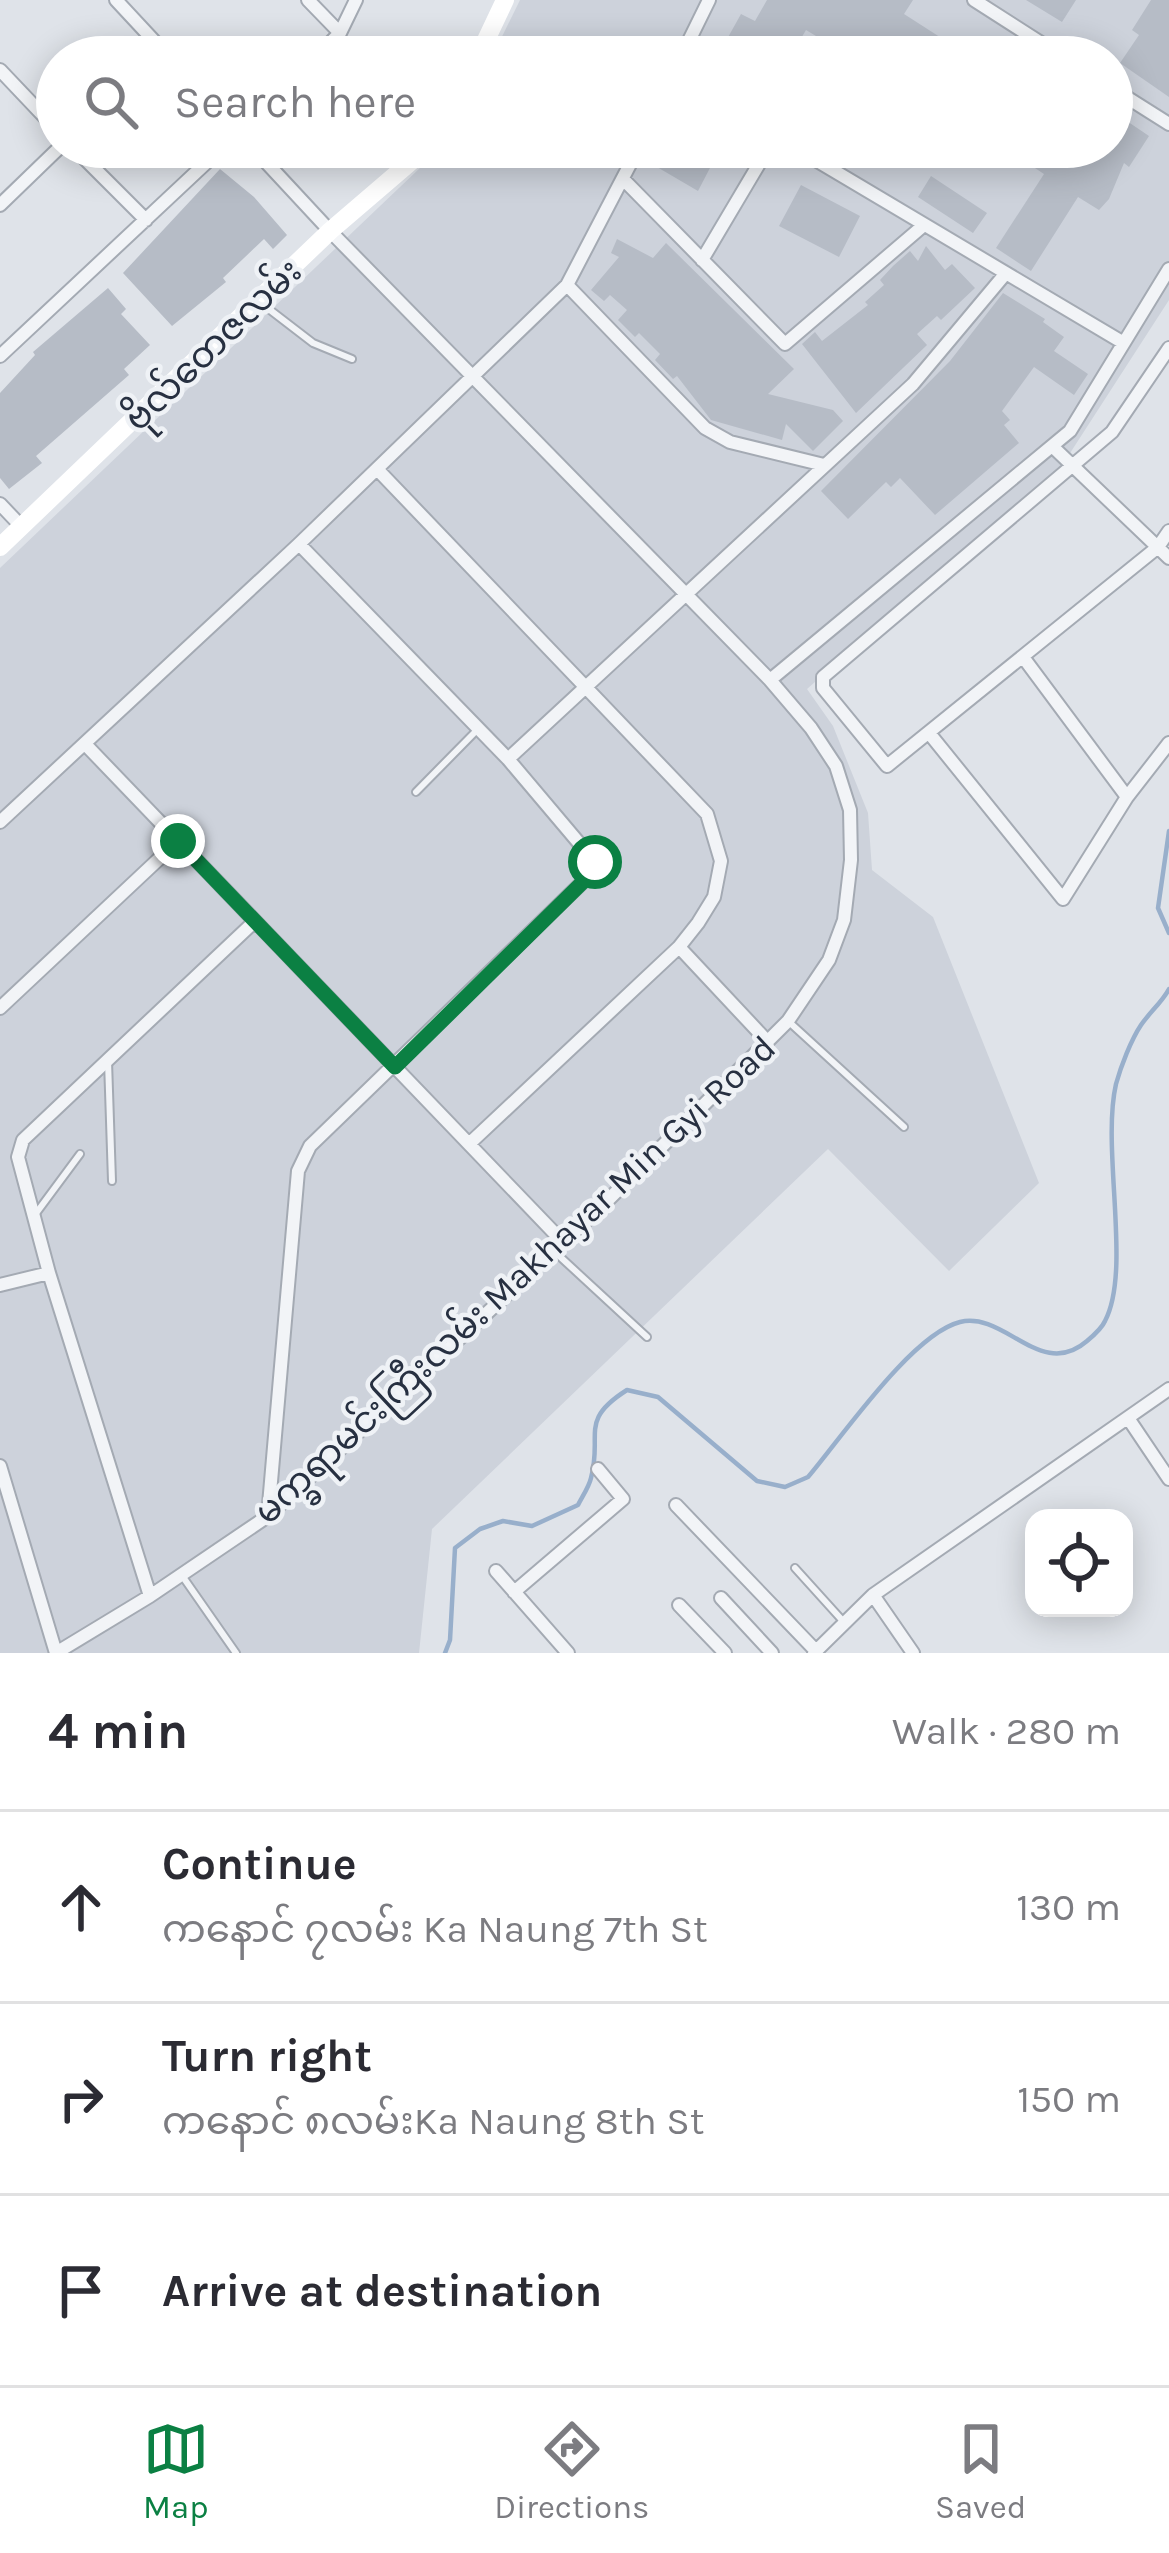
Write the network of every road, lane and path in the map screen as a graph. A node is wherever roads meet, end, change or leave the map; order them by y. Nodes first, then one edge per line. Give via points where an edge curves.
1 (116, 0) edge
2 (308, 0) edge
3 (356, 0) edge
4 (506, 0) edge
5 (709, 0) edge
6 (974, 0) edge
7 (340, 33) junction
8 (149, 36) edge
9 (337, 36) edge
10 (488, 36) edge
11 (691, 36) edge
12 (1031, 36) edge
13 (0, 70) edge
14 (1133, 101) edge
15 (36, 108) edge
16 (1169, 124) edge
17 (38, 168) edge
18 (94, 168) edge
19 (202, 168) edge
20 (271, 168) edge
21 (404, 168) edge
22 (628, 168) edge
23 (757, 168) edge
24 (829, 168) edge
25 (623, 179) junction
26 (0, 205) edge
27 (146, 220) junction
28 (924, 224) junction
29 (330, 232) junction
30 (702, 260) junction
31 (1169, 269) edge
32 (1006, 273) junction
33 (567, 285) junction
34 (258, 300) junction
35 (1122, 342) junction
36 (1169, 348) edge
37 (0, 356) edge
38 (352, 359) dead end
39 (474, 376) junction
40 (1052, 446) junction
41 (824, 465) junction
42 (1075, 467) junction
43 (377, 469) junction
44 (0, 504) edge
45 (22, 526) junction
46 (1169, 531) edge
47 (298, 544) junction
48 (0, 547) edge
49 (1164, 553) edge
50 (685, 592) junction
51 (1023, 657) junction
52 (770, 680) junction
53 (584, 686) junction
54 (478, 729) junction
55 (929, 733) junction
56 (1169, 742) edge
57 (85, 744) junction
58 (508, 759) junction
59 (416, 792) dead end
60 (1127, 797) junction
61 (0, 822) edge
62 (178, 841) junction
63 (255, 921) junction
64 (679, 946) junction
65 (0, 1008) edge
66 (788, 1021) junction
67 (768, 1042) junction
68 (108, 1058) junction
69 (395, 1067) junction
70 (904, 1127) dead end
71 (469, 1144) junction
72 (80, 1154) dead end
73 (112, 1181) dead end
74 (34, 1215) junction
75 (558, 1246) junction
76 (49, 1273) junction
77 (0, 1285) edge
78 (647, 1337) dead end
79 (1169, 1389) edge
80 (1128, 1418) junction
81 (0, 1466) edge
82 (598, 1469) dead end
83 (1169, 1479) edge
84 (676, 1505) dead end
85 (268, 1516) junction
86 (795, 1568) dead end
87 (496, 1571) dead end
88 (181, 1575) junction
89 (514, 1592) junction
90 (873, 1595) junction
91 (150, 1596) junction
92 (721, 1598) dead end
93 (679, 1606) dead end
94 (845, 1623) junction
95 (815, 1652) edge
96 (56, 1653) edge
97 (236, 1653) edge
98 (568, 1653) edge
99 (725, 1653) edge
100 (772, 1653) edge
101 (913, 1653) edge

1 - 8 street
2 - 7 street
3 - 7 street
4 - 10 main road
5 - 11 street
6 - 12 street
7 - 9 street
13 - 15 street
14 - 16 street
17 - 26 street
18 - 27 street
19 - 27 street
20 - 29 street, မက္ခရာမင်းကြီးလမ်း Makhayar Min Gyi Road
21 - 29 main road, ဗိုလ်တေဇလမ်း
22 - 25 street
23 - 30 street
24 - 28 street
25 - 30 street
25 - 33 street
27 - 37 street
28 - 30 street via 785,344
28 - 32 street
29 - 34 main road, ဗိုလ်တေဇလမ်း
29 - 39 street, မက္ခရာမင်းကြီးလမ်း Makhayar Min Gyi Road
31 - 35 street
32 - 35 street
32 - 41 street via 913,384
33 - 39 street
33 - 41 street via 705,428
34 - 38 lane via 313,344
34 - 45 main road, ဗိုလ်တေဇလမ်း
35 - 40 street via 1070,431
36 - 42 street via 1112,432
39 - 43 street
39 - 50 street, မက္ခရာမင်းကြီးလမ်း Makhayar Min Gyi Road
40 - 42 street
40 - 52 street
41 - 50 street
42 - 49 street
42 - 55 street via 820,682 887,766
43 - 47 street
43 - 53 street
44 - 45 street
45 - 48 main road, ဗိုလ်တေဇလမ်း
46 - 49 street
47 - 54 street
47 - 57 street
49 - 51 street
50 - 52 street, မက္ခရာမင်းကြီးလမ်း Makhayar Min Gyi Road
50 - 53 street
51 - 55 street
51 - 60 street
52 - 66 street, မက္ခရာမင်းကြီးလမ်း Makhayar Min Gyi Road via 836,766 850,810 844,920 829,960
53 - 58 street
53 - 64 street via 707,814 717,839 714,897
54 - 58 street
54 - 59 lane
55 - 60 street via 1063,899
56 - 60 street
57 - 61 street
57 - 62 street
58 - 69 street via 589,851 592,873
62 - 63 street
62 - 65 street
63 - 68 street
63 - 69 street
64 - 67 street
64 - 71 street
66 - 67 street, မက္ခရာမင်းကြီးလမ်း Makhayar Min Gyi Road
66 - 70 lane
67 - 75 street, မက္ခရာမင်းကြီးလမ်း Makhayar Min Gyi Road
68 - 73 lane
68 - 74 street via 23,1140 18,1157
69 - 71 street
69 - 85 street via 310,1146 298,1171
71 - 75 street
72 - 74 lane
74 - 76 street
75 - 78 lane
75 - 85 street, မက္ခရာမင်းကြီးလမ်း Makhayar Min Gyi Road
76 - 77 street
76 - 91 street
79 - 80 street
80 - 83 street
80 - 90 street
81 - 96 street
82 - 89 street via 623,1499
84 - 95 street
85 - 88 street, မက္ခရာမင်းကြီးလမ်း Makhayar Min Gyi Road
86 - 94 lane
87 - 89 street
88 - 91 street, မက္ခရာမင်းကြီးလမ်း Makhayar Min Gyi Road
88 - 97 lane
89 - 98 street
90 - 94 street
90 - 101 street
91 - 96 street, မက္ခရာမင်းကြီးလမ်း Makhayar Min Gyi Road
92 - 100 street
93 - 99 street
94 - 95 street

